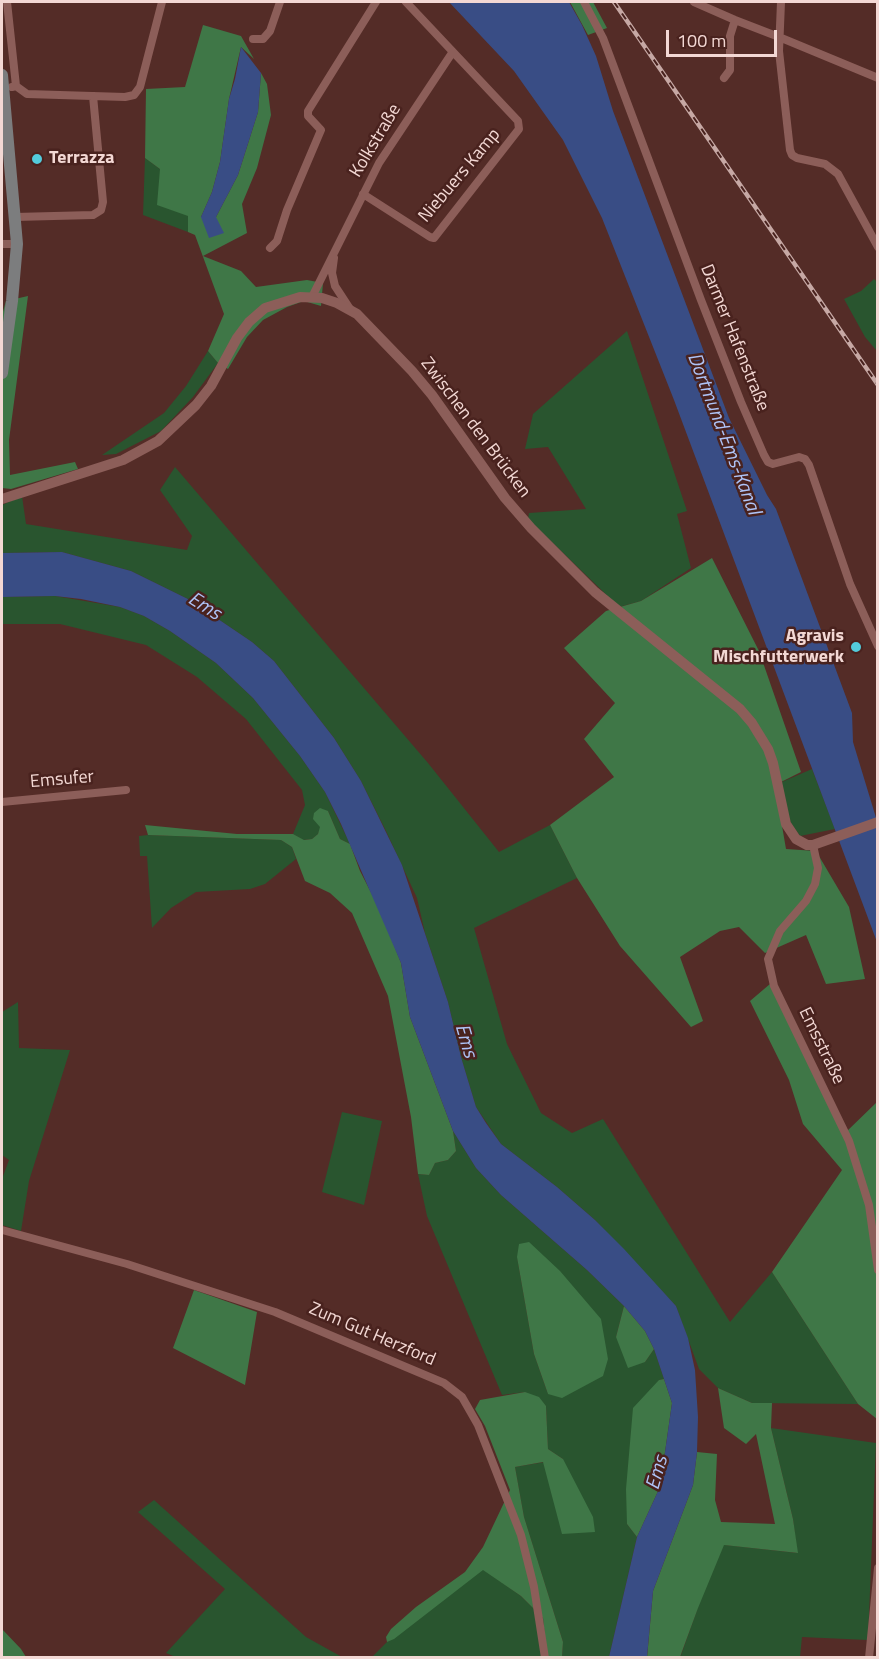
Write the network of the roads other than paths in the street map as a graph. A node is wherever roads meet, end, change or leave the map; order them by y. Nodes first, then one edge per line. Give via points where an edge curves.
1 (7, 2) edge
2 (162, 2) edge
3 (280, 2) edge
4 (376, 2) edge
5 (406, 2) edge
6 (584, 2) edge
7 (694, 2) edge
8 (781, 2) edge
9 (735, 20) junction
10 (779, 37) junction
11 (253, 39) dead end
12 (452, 53) junction
13 (2, 75) edge
14 (724, 78) dead end
15 (878, 78) edge
16 (16, 86) junction
17 (3, 90) junction
18 (93, 96) junction
19 (363, 194) junction
20 (15, 217) junction
21 (2, 244) edge
22 (17, 244) junction
23 (878, 247) edge
24 (270, 248) dead end
25 (334, 250) junction
26 (312, 297) junction
27 (350, 310) junction
28 (2, 373) edge
29 (2, 499) edge
30 (878, 646) edge
31 (126, 790) dead end
32 (2, 802) edge
33 (878, 822) edge
34 (818, 844) junction
35 (2, 1230) edge
36 (878, 1270) edge
37 (878, 1568) edge
38 (545, 1658) edge
39 (869, 1658) edge

1 - 16 street
2 - 18 street via 140,87 134,95 125,97
3 - 11 street via 270,32 263,39
4 - 24 street via 308,111 321,130 277,241
5 - 12 street
6 - 30 street, Darmer Hafenstraße via 603,38 764,455 773,464 799,457 809,465 850,584
7 - 9 street
8 - 10 street
9 - 10 street
9 - 14 street via 730,36 730,70
10 - 15 street
10 - 23 street via 792,155 825,164 838,174
12 - 19 street, Kolkstraße via 379,163
12 - 19 street, Niebuers Kamp via 518,121 519,129 434,238
13 - 17 main road
16 - 17 street
16 - 18 street via 27,94
17 - 20 main road
18 - 20 street via 103,202 100,210 93,215
19 - 25 street, Kolkstraße
20 - 22 main road
21 - 22 street
22 - 28 main road
25 - 26 street, Kolkstraße
25 - 27 street, Kolkstraße via 335,286
26 - 27 street, Zwischen den Brücken
26 - 29 street, Zwischen den Brücken via 265,308 249,322 211,386 158,441 123,460
27 - 34 street, Zwischen den Brücken via 432,395 531,528 595,592 740,709 765,743 790,833 802,843
31 - 32 street, Emsufer
33 - 34 street
34 - 36 street, Emsstraße via 815,884 780,931 768,959 774,986 849,1141 869,1205
35 - 38 street, Zum Gut Herzford via 127,1264 276,1312 444,1383 462,1397 478,1425 521,1535
37 - 39 street

